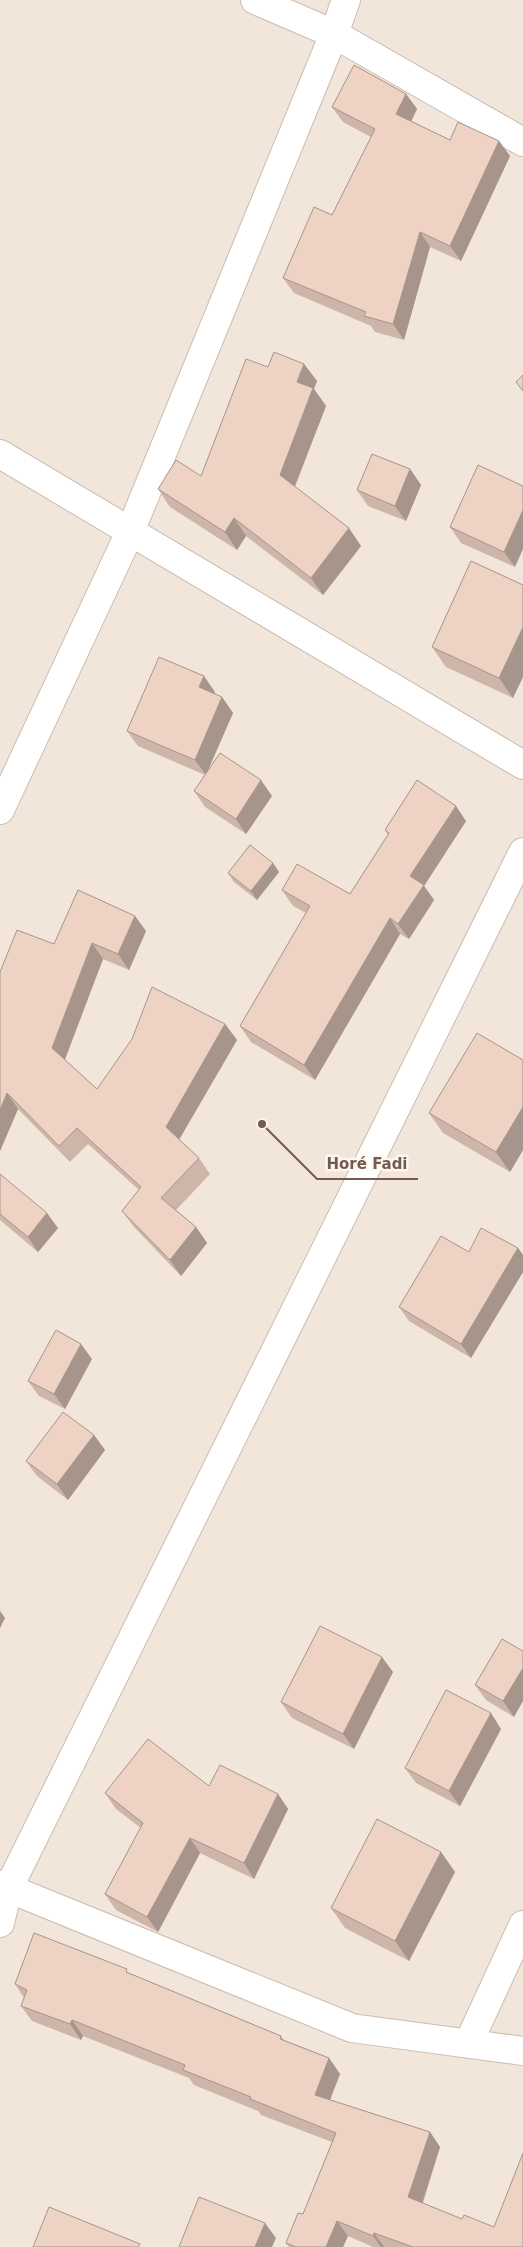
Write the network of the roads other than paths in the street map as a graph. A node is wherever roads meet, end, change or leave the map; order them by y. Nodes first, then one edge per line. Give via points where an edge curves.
1 (255, 0) edge
2 (346, 0) edge
3 (334, 34) junction
4 (523, 142) edge
5 (0, 454) edge
6 (130, 532) junction
7 (523, 765) edge
8 (0, 810) edge
9 (523, 852) edge
10 (4, 1887) edge
11 (0, 1923) edge
12 (523, 1925) edge
13 (468, 2044) junction
14 (523, 2051) edge

1 - 3 street
2 - 3 street
3 - 4 street
3 - 6 street
5 - 6 street
6 - 7 street
6 - 8 street
9 - 10 street
10 - 11 street
10 - 13 street via 352,2028
12 - 13 street
13 - 14 street

